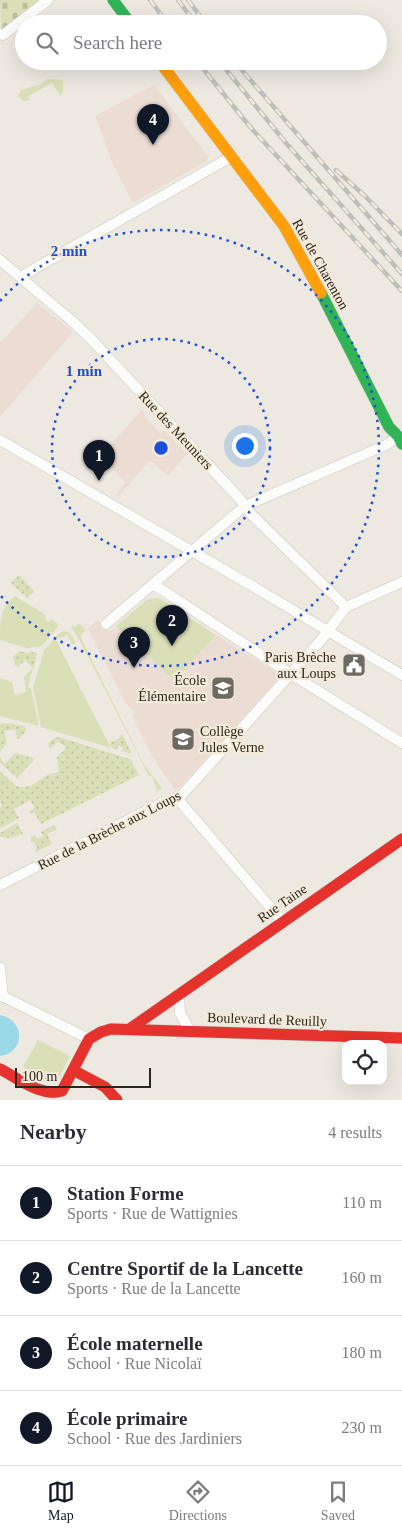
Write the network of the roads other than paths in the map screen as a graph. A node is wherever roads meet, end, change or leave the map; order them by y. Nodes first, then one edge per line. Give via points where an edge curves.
1 (48, 0) edge
2 (113, 0) edge
3 (29, 15) edge
4 (124, 15) edge
5 (15, 26) edge
6 (0, 34) edge
7 (166, 70) edge
8 (231, 157) junction
9 (0, 260) edge
10 (10, 269) junction
11 (0, 274) edge
12 (21, 278) junction
13 (401, 438) edge
14 (0, 440) edge
15 (245, 506) junction
16 (192, 551) junction
17 (402, 582) edge
18 (153, 584) junction
19 (346, 607) junction
20 (106, 624) dead end
21 (328, 632) junction
22 (402, 675) edge
23 (287, 678) junction
24 (402, 743) edge
25 (176, 798) junction
26 (402, 840) edge
27 (0, 885) edge
28 (282, 921) junction
29 (0, 968) edge
30 (179, 993) junction
31 (1, 996) edge
32 (131, 1028) junction
33 (190, 1031) junction
34 (402, 1038) edge
35 (89, 1039) junction
36 (0, 1069) edge
37 (71, 1074) junction
38 (48, 1096) edge
39 (117, 1100) edge

1 - 3 street
2 - 4 main road
5 - 6 street
7 - 8 main road, Rue de Charenton
8 - 12 street
8 - 13 main road, Rue de Charenton via 299,249 389,427
9 - 10 street, Rue des Meuniers
10 - 11 street
10 - 12 street, Rue des Meuniers
12 - 15 street, Rue des Meuniers via 91,340
13 - 15 street
14 - 16 street
15 - 16 street
15 - 19 street, Rue des Meuniers
16 - 18 street
16 - 21 street
17 - 19 street
18 - 20 street
18 - 23 street
19 - 21 street, Rue de la Brèche aux Loups
21 - 22 street
21 - 23 street, Rue de la Brèche aux Loups
23 - 24 street
23 - 25 street, Rue de la Brèche aux Loups
25 - 27 street, Rue de la Brèche aux Loups
25 - 28 street
26 - 28 main road, Rue Taine
28 - 30 main road, Rue Taine
29 - 31 street
30 - 32 main road, Rue Taine
30 - 33 street via 180,1013
31 - 35 street
32 - 33 main road, Boulevard de Reuilly
32 - 35 main road, Boulevard de Reuilly via 109,1029
33 - 34 main road, Boulevard de Reuilly
35 - 37 main road
36 - 38 main road
37 - 38 main road via 62,1091
37 - 39 main road via 97,1093

